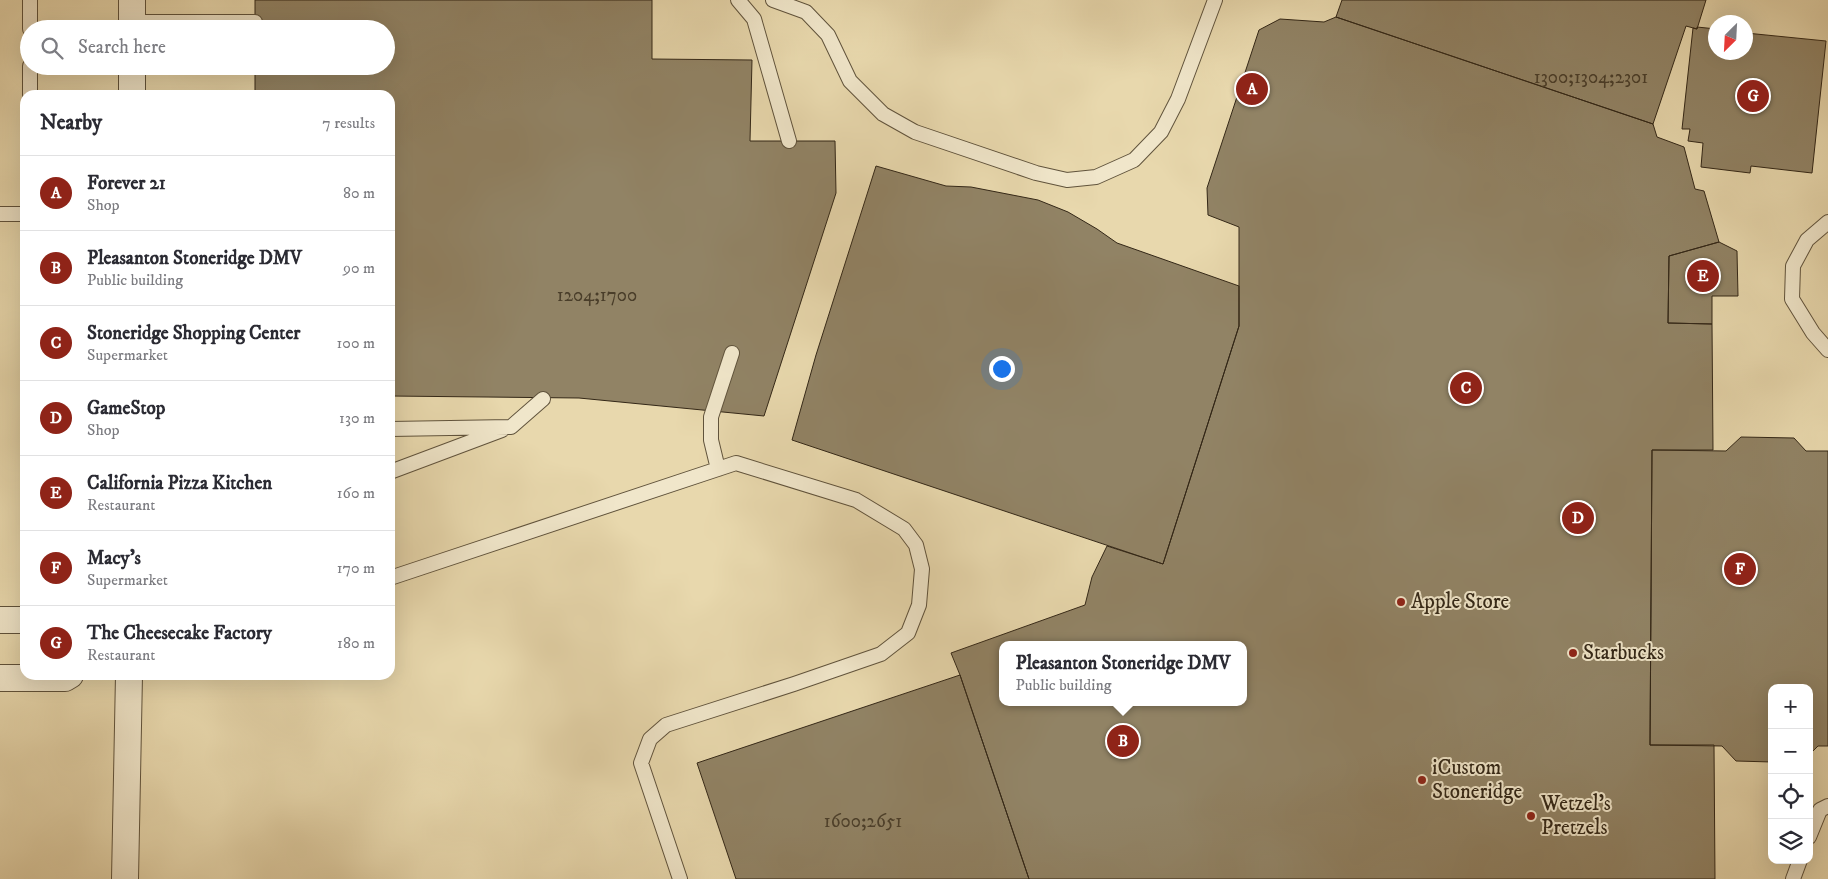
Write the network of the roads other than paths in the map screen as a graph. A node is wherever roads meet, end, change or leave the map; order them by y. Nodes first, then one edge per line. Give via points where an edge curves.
1 (30, 0) edge
2 (738, 0) edge
3 (773, 0) edge
4 (1216, 0) edge
5 (132, 17) edge
6 (30, 20) edge
7 (206, 20) edge
8 (30, 75) edge
9 (132, 75) edge
10 (30, 90) edge
11 (132, 90) edge
12 (789, 141) dead end
13 (0, 214) edge
14 (20, 214) edge
15 (1828, 222) edge
16 (1828, 350) edge
17 (732, 353) dead end
18 (543, 398) dead end
19 (511, 427) junction
20 (395, 429) edge
21 (718, 469) junction
22 (395, 470) edge
23 (395, 576) edge
24 (0, 620) edge
25 (20, 620) edge
26 (0, 678) edge
27 (20, 678) edge
28 (129, 680) edge
29 (1828, 806) edge
30 (1813, 827) edge
31 (1799, 864) edge
32 (124, 879) edge
33 (680, 879) edge
34 (1793, 879) edge

1 - 6 lane
2 - 12 lane via 754,19
3 - 4 lane via 806,12 828,35 850,81 883,114 915,132 1036,173 1067,180 1096,177 1134,160 1161,132 1178,99
5 - 7 lane
8 - 10 lane
9 - 11 street
13 - 14 lane
15 - 16 lane via 1807,240 1793,266 1792,299
17 - 21 lane via 711,417 711,440
18 - 19 lane
19 - 20 lane
19 - 22 lane
21 - 23 lane
21 - 33 lane via 736,463 856,500 904,529 916,545 922,569 919,605 908,633 881,654 666,725 650,739 641,763
24 - 25 street
26 - 27 street
28 - 32 street
29 - 30 lane via 1820,810
31 - 34 lane

